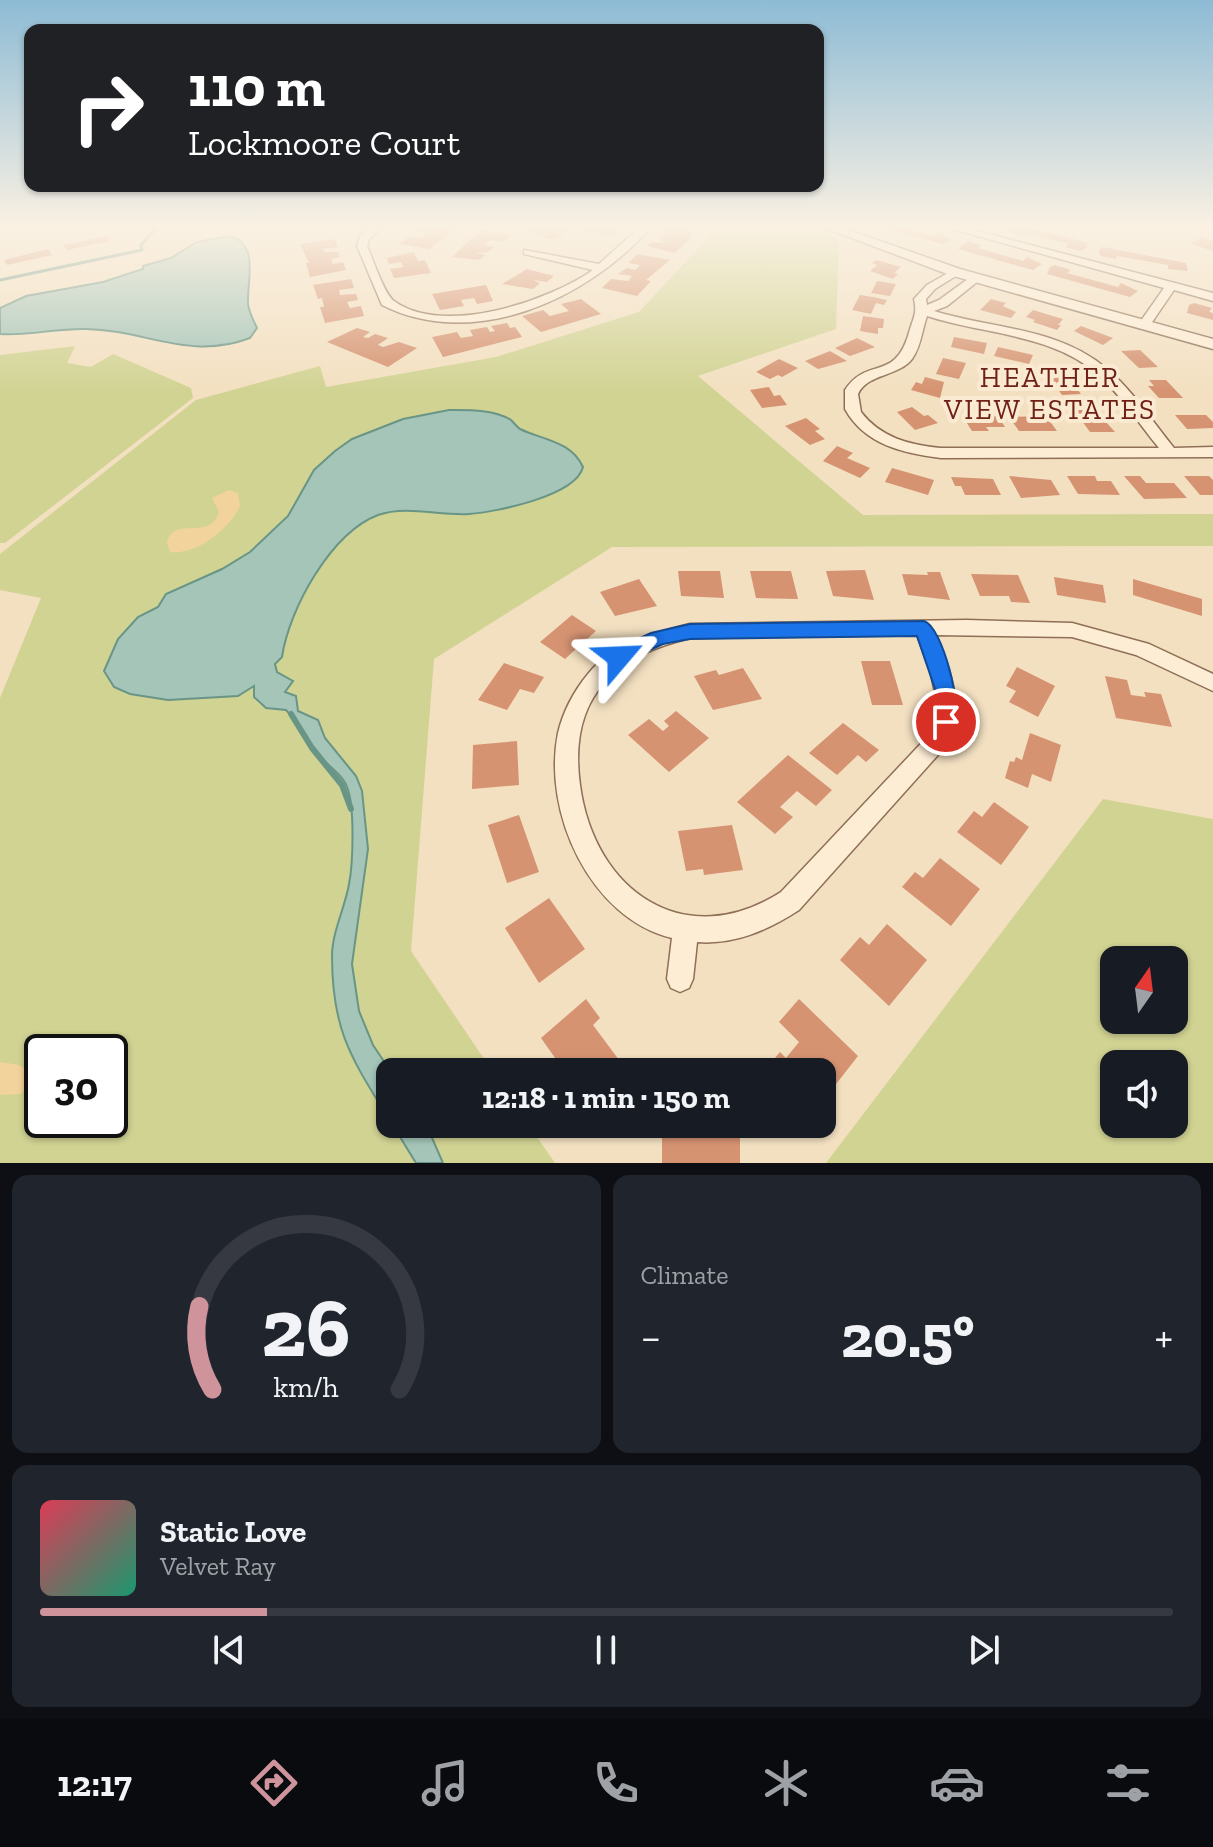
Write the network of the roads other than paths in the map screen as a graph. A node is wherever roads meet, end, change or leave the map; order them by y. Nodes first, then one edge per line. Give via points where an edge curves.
1 (377, 282) edge
2 (579, 282) edge
3 (940, 282) edge
4 (970, 282) edge
5 (991, 282) edge
6 (1157, 282) edge
7 (1171, 286) junction
8 (1213, 297) edge
9 (923, 311) junction
10 (1144, 325) junction
11 (1213, 344) edge
12 (1170, 452) junction
13 (1213, 452) edge
14 (924, 628) junction
15 (1213, 683) edge
16 (686, 929) junction
17 (680, 979) dead end

1 - 2 street via 383,298 396,308 431,318 474,317 521,306
3 - 9 street via 920,299
4 - 9 street
5 - 10 street
6 - 7 street
7 - 8 street
7 - 10 street
9 - 12 street via 1042,339 1084,357 1103,371
9 - 12 street via 903,361 866,377 850,395 852,411 881,438 941,453
10 - 11 street
12 - 13 street
14 - 15 street via 1047,629 1096,635 1142,649
14 - 16 street via 946,689 946,722 938,740 773,914 730,930
14 - 16 street via 671,634 619,657 590,687 572,714 567,735 570,798 579,830 601,874 626,902
16 - 17 street

